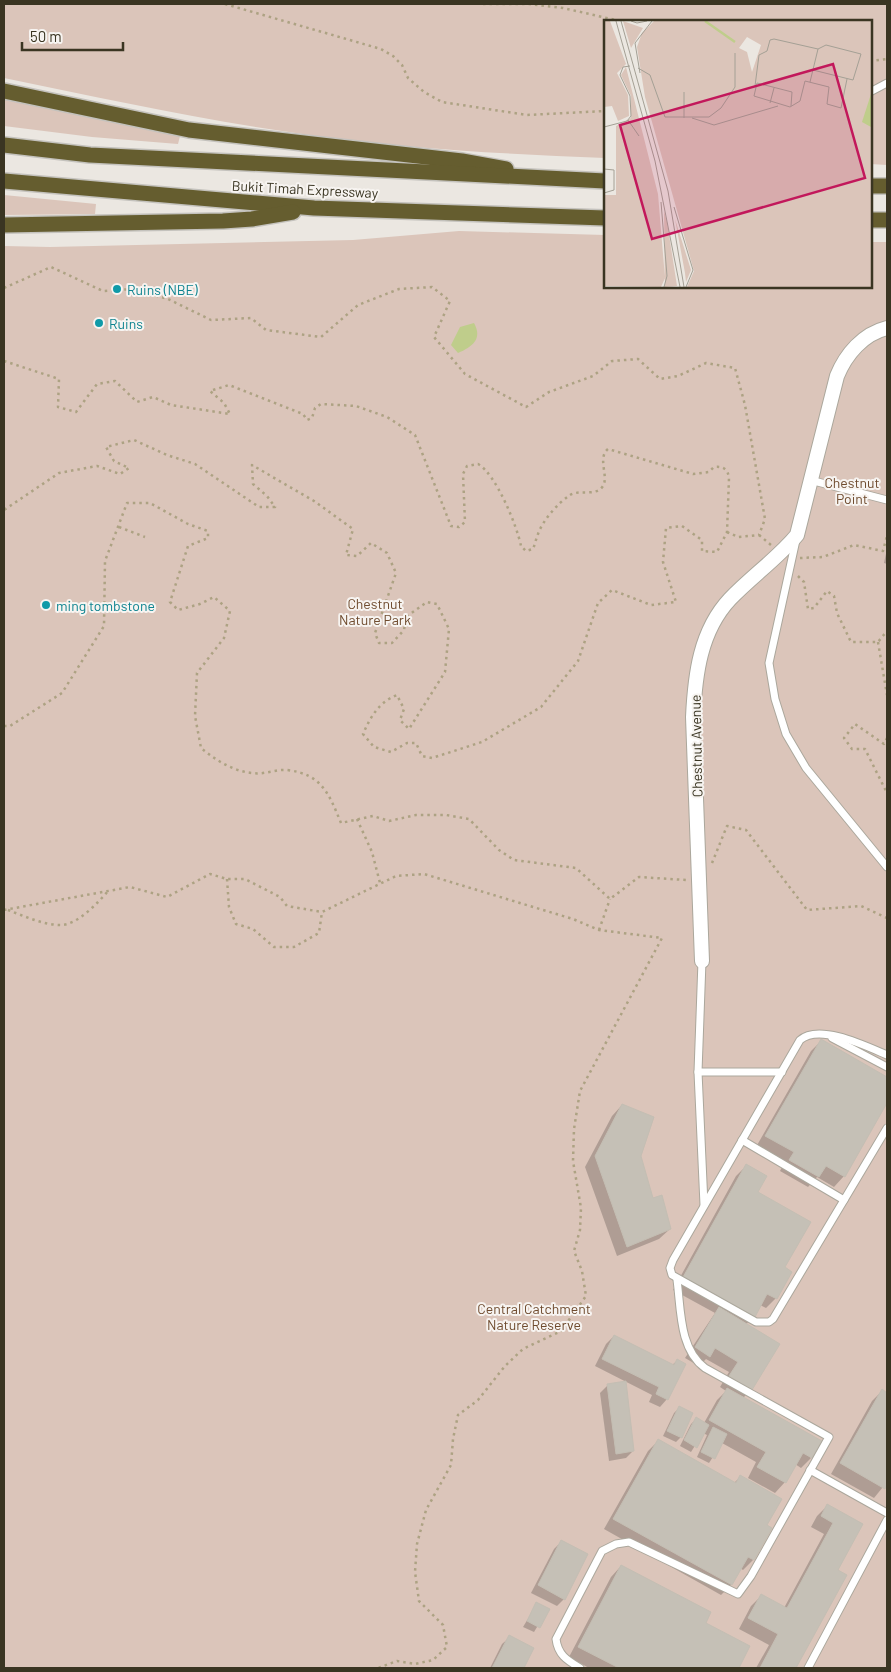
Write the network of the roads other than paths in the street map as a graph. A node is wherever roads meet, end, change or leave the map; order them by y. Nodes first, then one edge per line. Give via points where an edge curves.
1 (887, 83) edge
2 (4, 91) edge
3 (871, 91) edge
4 (4, 146) edge
5 (563, 180) junction
6 (4, 181) edge
7 (604, 181) edge
8 (871, 186) edge
9 (887, 186) edge
10 (314, 208) junction
11 (604, 218) edge
12 (871, 220) edge
13 (887, 220) edge
14 (4, 225) edge
15 (887, 328) edge
16 (810, 480) junction
17 (887, 500) edge
18 (797, 535) junction
19 (887, 867) edge
20 (702, 961) joint
21 (825, 1034) junction
22 (887, 1055) edge
23 (887, 1067) edge
24 (698, 1072) junction
25 (782, 1072) junction
26 (887, 1128) edge
27 (742, 1140) junction
28 (844, 1200) junction
29 (704, 1206) junction
30 (677, 1280) junction
31 (810, 1470) junction
32 (887, 1513) edge
33 (887, 1520) edge
34 (580, 1668) edge
35 (808, 1668) edge

1 - 3 lane
2 - 5 highway via 189,130 462,161
4 - 5 highway, Bukit Timah Expressway via 90,155
5 - 7 highway, Bukit Timah Expressway
6 - 10 highway, Bukit Timah Expressway
8 - 9 highway
10 - 11 highway, Bukit Timah Expressway
10 - 14 highway via 223,221
12 - 13 highway
15 - 16 street, Chestnut Avenue via 860,342 842,366 826,412
16 - 17 lane
16 - 18 street, Chestnut Avenue
18 - 19 lane via 769,663 775,699 786,734 806,768
18 - 20 street, Chestnut Avenue via 782,553 730,599 707,634 702,649 693,716
20 - 24 lane
21 - 22 lane via 860,1043
21 - 23 lane
21 - 25 lane via 806,1035 800,1040
24 - 25 lane
24 - 29 lane
25 - 27 lane
26 - 28 lane
27 - 28 lane
27 - 29 lane
28 - 30 lane via 773,1319 768,1322 756,1322
29 - 30 lane via 670,1268
30 - 31 lane via 687,1345 694,1358 705,1368 828,1437
31 - 32 lane
31 - 34 lane via 738,1594 629,1542 602,1551 556,1639 557,1650 563,1658
33 - 35 lane

